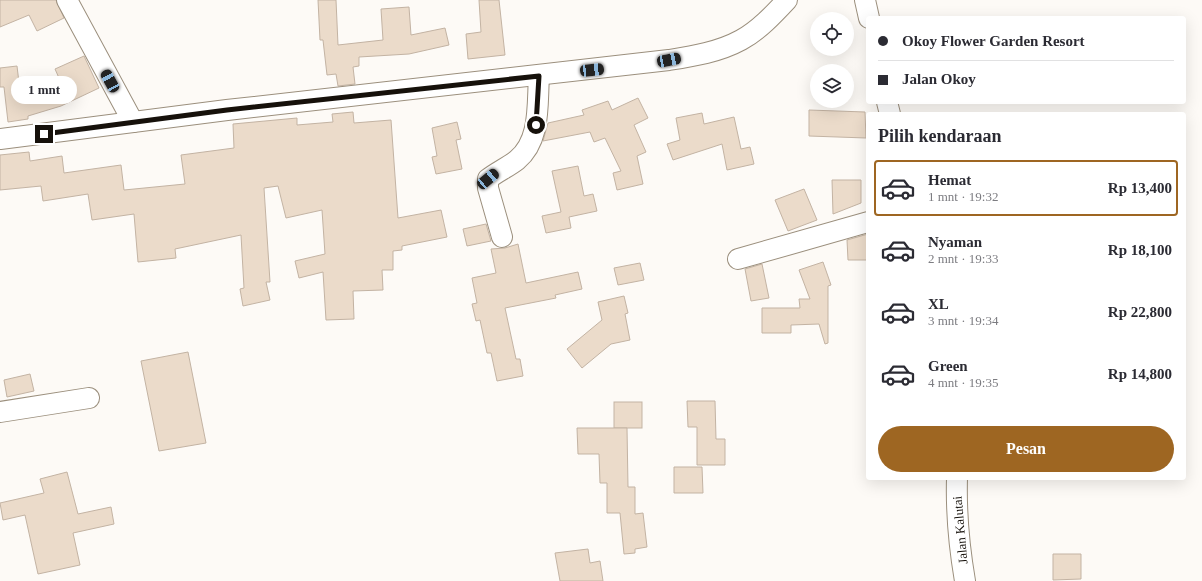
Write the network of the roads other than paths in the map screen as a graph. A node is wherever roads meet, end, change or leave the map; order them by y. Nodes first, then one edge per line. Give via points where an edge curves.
1 (67, 0) edge
2 (787, 0) edge
3 (865, 0) edge
4 (869, 16) edge
5 (539, 76) junction
6 (133, 122) junction
7 (0, 139) edge
8 (866, 223) edge
9 (502, 238) dead end
10 (738, 259) dead end
11 (90, 398) dead end
12 (0, 412) edge
13 (957, 480) edge
14 (965, 581) edge

1 - 6 street
2 - 5 street via 742,40 719,49 669,60
3 - 4 street
5 - 6 street
5 - 9 street via 533,140 516,161 488,179 488,188
6 - 7 street
8 - 10 street
11 - 12 street
13 - 14 street, Jalan Kalutai via 958,537

